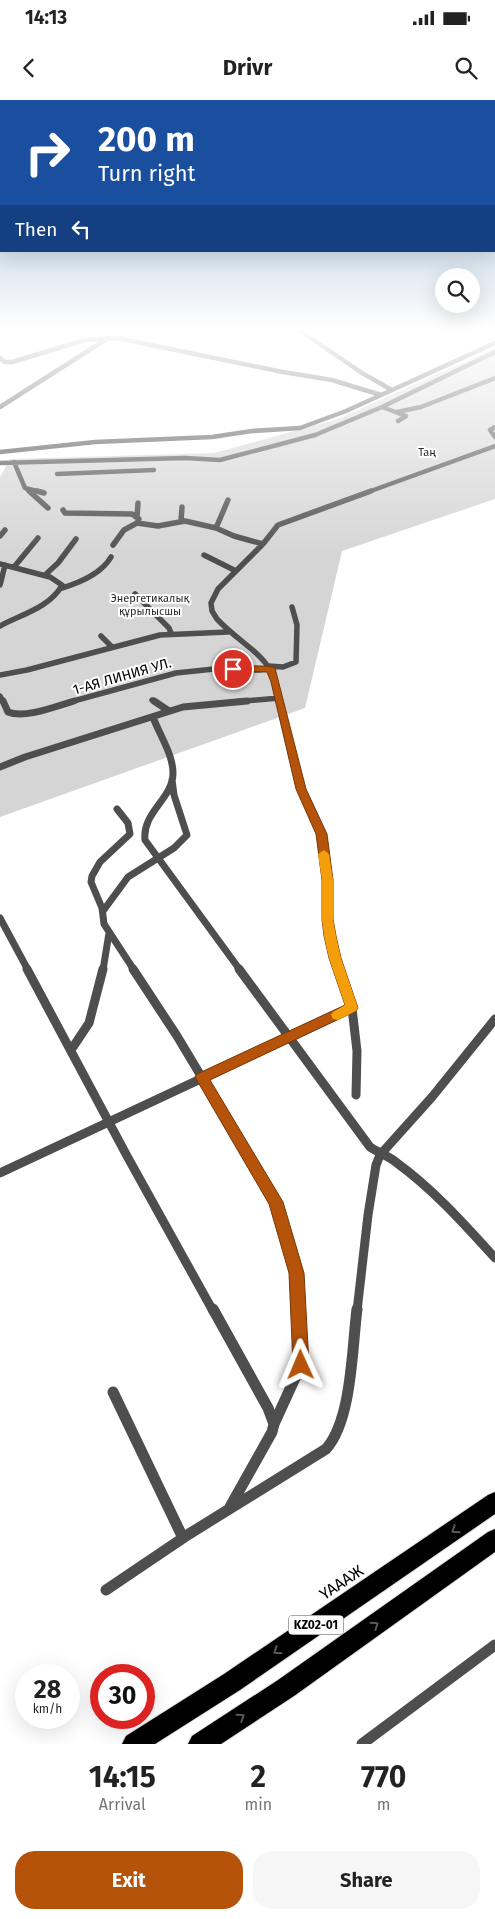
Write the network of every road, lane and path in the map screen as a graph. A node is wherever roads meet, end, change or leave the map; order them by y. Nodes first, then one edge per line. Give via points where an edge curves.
1 (362, 404) edge
2 (389, 404) edge
3 (429, 404) edge
4 (382, 407) junction
5 (397, 412) junction
6 (398, 421) dead end
7 (495, 427) edge
8 (495, 437) edge
9 (495, 446) edge
10 (0, 452) edge
11 (105, 460) junction
12 (14, 462) junction
13 (0, 463) edge
14 (154, 470) dead end
15 (105, 472) junction
16 (56, 474) dead end
17 (27, 489) junction
18 (44, 493) dead end
19 (228, 500) dead end
20 (138, 503) dead end
21 (182, 507) dead end
22 (48, 508) dead end
23 (63, 510) dead end
24 (137, 517) junction
25 (182, 521) junction
26 (137, 523) junction
27 (216, 528) junction
28 (5, 530) dead end
29 (0, 536) edge
30 (38, 538) dead end
31 (76, 539) dead end
32 (263, 544) junction
33 (113, 545) dead end
34 (204, 555) dead end
35 (111, 558) dead end
36 (2, 564) edge
37 (14, 567) junction
38 (234, 570) junction
39 (45, 575) junction
40 (0, 585) edge
41 (62, 588) junction
42 (135, 594) dead end
43 (292, 607) dead end
44 (0, 626) edge
45 (228, 632) junction
46 (172, 633) junction
47 (101, 636) dead end
48 (112, 647) junction
49 (270, 667) junction
50 (0, 675) edge
51 (0, 696) edge
52 (279, 698) junction
53 (152, 700) dead end
54 (169, 712) junction
55 (153, 717) junction
56 (0, 767) edge
57 (172, 779) junction
58 (117, 809) dead end
59 (160, 859) junction
60 (103, 911) junction
61 (0, 918) edge
62 (109, 933) junction
63 (352, 1008) junction
64 (495, 1019) edge
65 (290, 1037) junction
66 (71, 1050) junction
67 (202, 1077) junction
68 (356, 1095) dead end
69 (110, 1122) junction
70 (380, 1154) junction
71 (0, 1173) edge
72 (495, 1258) edge
73 (113, 1392) dead end
74 (274, 1424) junction
75 (495, 1502) edge
76 (229, 1509) junction
77 (183, 1538) junction
78 (495, 1539) edge
79 (106, 1590) dead end
80 (495, 1645) edge
81 (134, 1744) edge
82 (200, 1744) edge
83 (362, 1744) edge

1 - 10 street via 300,428
2 - 4 street
3 - 5 street
4 - 5 street
4 - 11 street via 315,435 220,460
5 - 6 street via 406,416
7 - 8 street via 490,431
9 - 32 street via 278,525
11 - 12 street
11 - 15 street
12 - 13 street
12 - 17 street
14 - 15 street
15 - 16 street
17 - 18 street
17 - 22 street
19 - 27 street
20 - 24 street
21 - 25 street
23 - 24 street via 65,513 125,513
24 - 26 street
25 - 26 street via 152,526
25 - 27 street
26 - 33 street via 128,526
27 - 32 street
28 - 29 street
30 - 37 street
31 - 39 street via 58,564
32 - 38 street
34 - 38 street
35 - 41 street via 79,583
36 - 37 street
36 - 40 street
37 - 39 street
38 - 45 street via 210,604
39 - 41 street via 57,580
41 - 44 street via 52,598
42 - 46 street
43 - 49 street, 1-АЯ ЛИНИЯ УЛ. via 296,612 296,662
45 - 46 street
45 - 49 street
46 - 48 street
47 - 48 street
48 - 50 street
49 - 51 street, 1-АЯ ЛИНИЯ УЛ. via 259,670 214,668 176,673 18,715 11,715
49 - 52 street
52 - 54 street via 200,705
52 - 63 street via 301,789 322,834 327,919 335,958
53 - 54 street
54 - 55 street
55 - 56 street
55 - 57 street via 172,768
57 - 59 street via 144,830 145,840
57 - 59 street via 174,795 186,824 186,835 184,841
58 - 60 street via 128,823 130,834 106,856 91,877
59 - 60 street via 128,877
59 - 65 street
60 - 62 street via 102,917
61 - 66 street
62 - 66 street via 89,1023
62 - 67 street
63 - 65 street
63 - 68 street via 357,1051
64 - 70 street via 432,1097
65 - 67 street
65 - 70 street via 370,1147
66 - 69 street
67 - 69 street
67 - 74 street via 276,1202 296,1273 301,1365
69 - 71 street
69 - 74 street
70 - 72 street via 411,1174 459,1218
70 - 76 street via 368,1215 340,1429 326,1449
73 - 77 street
74 - 76 street
75 -> 81 highway, ҮАААЖ / KZ02-01 via 232,1682
76 - 77 street
77 - 79 street
82 -> 78 highway, KZ02-01 via 286,1688
80 - 83 street

